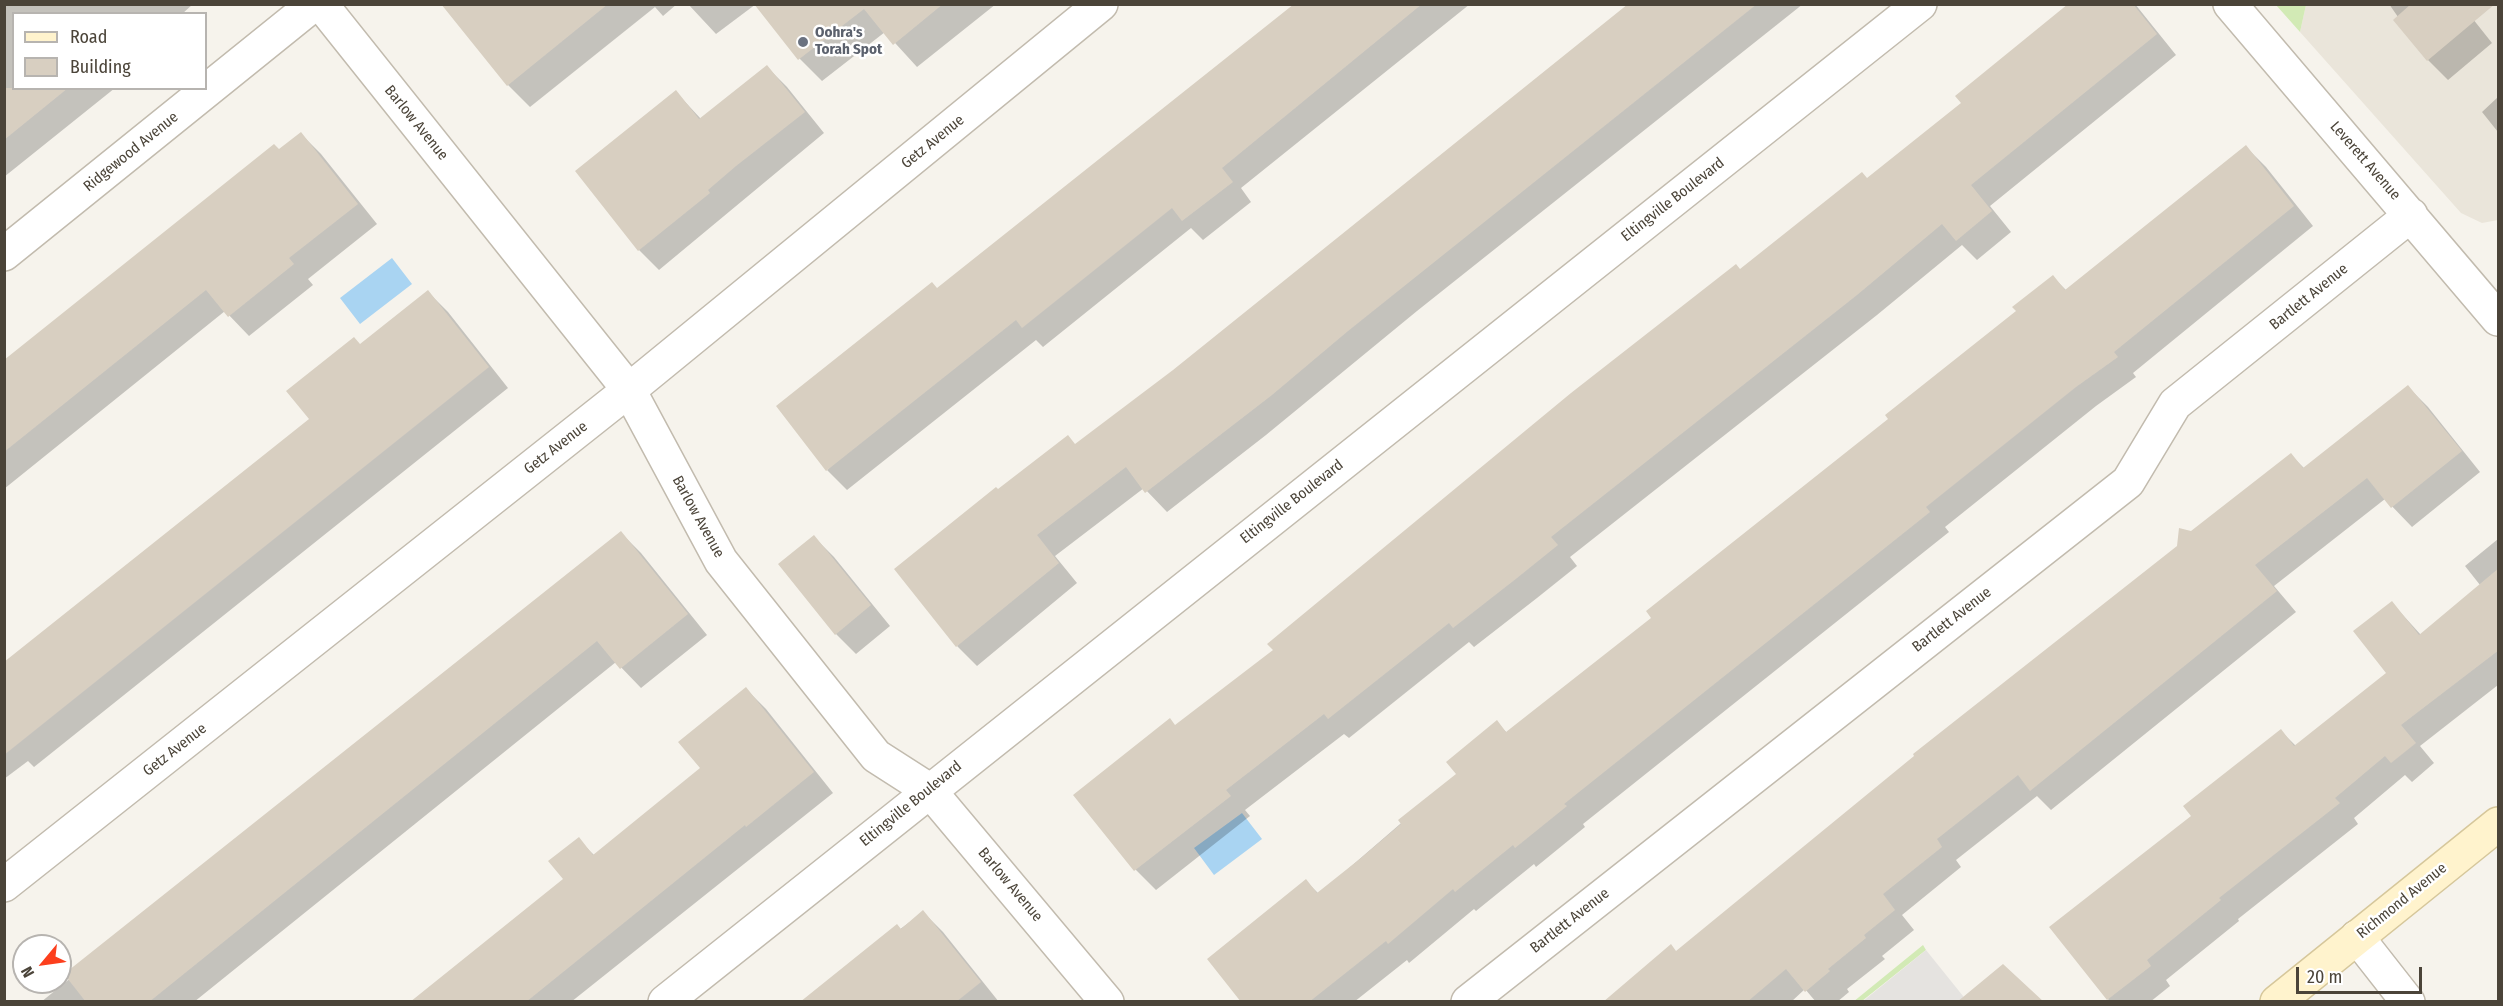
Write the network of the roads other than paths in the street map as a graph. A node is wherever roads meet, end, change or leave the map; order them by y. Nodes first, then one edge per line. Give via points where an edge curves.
1 (314, 4) edge
2 (321, 4) edge
3 (1101, 4) edge
4 (1920, 4) edge
5 (2230, 4) edge
6 (2411, 215) junction
7 (4, 254) edge
8 (2499, 319) edge
9 (629, 390) junction
10 (929, 790) junction
11 (2499, 824) edge
12 (4, 885) edge
13 (2357, 937) junction
14 (665, 1002) edge
15 (1107, 1002) edge
16 (1468, 1002) edge
17 (2277, 1002) edge
18 (2408, 1002) edge

1 - 7 street, Ridgewood Avenue
2 - 9 street, Barlow Avenue
3 - 9 street, Getz Avenue
4 - 10 street, Eltingville Boulevard
5 - 6 street, Leverett Avenue
6 - 8 street, Leverett Avenue
6 - 16 street, Bartlett Avenue via 2175,404 2128,482
9 - 10 street, Barlow Avenue via 721,561 876,756
9 - 12 street, Getz Avenue
10 - 14 street, Eltingville Boulevard
10 - 15 street, Barlow Avenue
11 - 13 main road, Richmond Avenue
13 - 17 main road, Richmond Avenue
13 - 18 street

